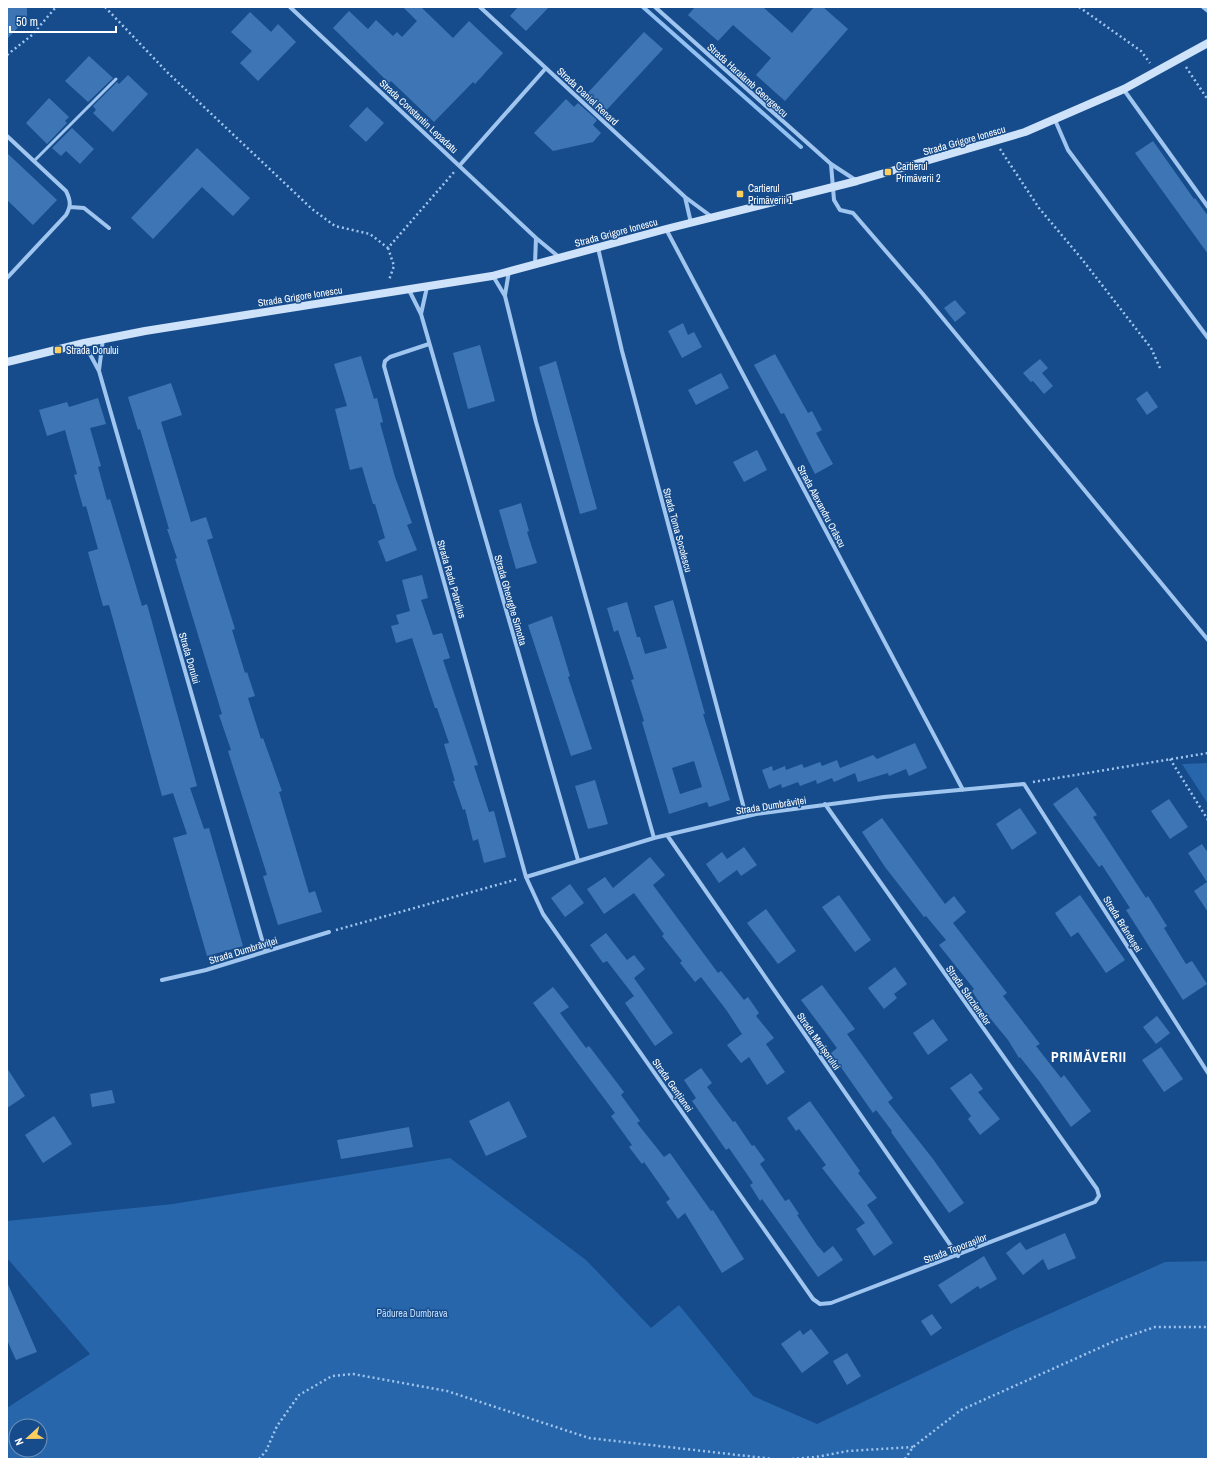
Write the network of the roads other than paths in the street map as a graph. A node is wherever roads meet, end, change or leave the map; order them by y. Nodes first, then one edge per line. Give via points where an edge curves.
1 (290, 7) edge
2 (480, 7) edge
3 (655, 7) edge
4 (1203, 7) edge
5 (1208, 11) edge
6 (1208, 43) edge
7 (546, 68) junction
8 (116, 79) dead end
9 (1124, 89) junction
10 (1055, 120) junction
11 (7, 136) edge
12 (34, 161) junction
13 (831, 164) junction
14 (460, 165) junction
15 (857, 181) junction
16 (831, 187) junction
17 (685, 197) junction
18 (70, 207) junction
19 (1208, 207) edge
20 (712, 217) junction
21 (691, 223) junction
22 (108, 228) dead end
23 (666, 229) junction
24 (536, 238) junction
25 (598, 247) junction
26 (560, 258) junction
27 (536, 264) junction
28 (509, 271) junction
29 (492, 276) junction
30 (7, 278) edge
31 (427, 287) junction
32 (409, 290) junction
33 (505, 296) junction
34 (421, 314) junction
35 (104, 338) junction
36 (1208, 338) edge
37 (84, 343) junction
38 (429, 344) junction
39 (7, 362) edge
40 (99, 371) junction
41 (1208, 640) edge
42 (1024, 784) joint
43 (963, 790) junction
44 (824, 804) junction
45 (746, 816) junction
46 (667, 835) junction
47 (654, 838) junction
48 (578, 860) junction
49 (526, 876) junction
50 (329, 932) road end
51 (265, 950) junction
52 (162, 980) dead end
53 (1208, 1073) edge
54 (1099, 1196) joint
55 (958, 1256) junction
56 (813, 1299) joint

1 - 14 street, Strada Constantin Lepadatu
2 - 7 street, Strada Daniel Renard
3 - 13 street, Strada Haralamb Georgescu
4 - 5 street
6 - 9 main road, Strada Grigore Ionescu
7 - 14 street
7 - 17 street, Strada Daniel Renard
8 - 12 lane
9 - 10 main road, Strada Grigore Ionescu
9 - 19 street
10 - 15 main road, Strada Grigore Ionescu via 995,142
10 - 36 street via 1068,150
11 - 12 street
12 - 18 street via 66,192
13 - 15 street, Strada Haralamb Georgescu
13 - 16 street
14 - 24 street, Strada Constantin Lepadatu
15 - 16 main road, Strada Grigore Ionescu
16 - 20 main road, Strada Grigore Ionescu
16 - 41 street via 840,210 853,214 922,293
17 - 20 street, Strada Daniel Renard
17 - 21 street
18 - 22 street via 84,208
18 - 30 street via 66,215
20 - 21 main road, Strada Grigore Ionescu
21 - 23 main road, Strada Grigore Ionescu
23 - 25 main road, Strada Grigore Ionescu
23 - 43 street, Strada Alexandru Orăscu
24 - 26 street, Strada Constantin Lepadatu
24 - 27 street
25 - 26 main road, Strada Grigore Ionescu
25 - 45 street, Strada Toma Socolescu via 622,351
26 - 27 main road, Strada Grigore Ionescu
27 - 28 main road, Strada Grigore Ionescu
28 - 29 main road, Strada Grigore Ionescu
28 - 33 street
29 - 31 main road, Strada Grigore Ionescu
29 - 33 street
31 - 32 main road, Strada Grigore Ionescu
31 - 34 street
32 - 34 street
32 - 35 main road, Strada Grigore Ionescu
33 - 47 street via 536,422
34 - 38 street
35 - 37 main road, Strada Grigore Ionescu
35 - 40 street, Strada Dorului
37 - 39 main road, Strada Grigore Ionescu
37 - 40 street, Strada Dorului
38 - 48 street, Strada Gheorghe Simotta
38 - 49 street, Strada Radu Patrulius via 390,357 384,366
40 - 51 street, Strada Dorului
42 - 43 street, Strada Dumbrăviței
42 - 53 street, Strada Brândușei
43 - 44 street, Strada Dumbrăviței
44 - 45 street, Strada Dumbrăviței
44 - 54 street, Strada Sânzienelor via 1092,1182
45 - 46 street, Strada Dumbrăviței
46 - 47 street, Strada Dumbrăviței
46 - 55 street, Strada Merișorului
47 - 48 street, Strada Dumbrăviței
48 - 49 street, Strada Dumbrăviței
49 - 56 street, Strada Gențianei via 543,914
50 - 51 street, Strada Dumbrăviței
51 - 52 street, Strada Dumbrăviței via 206,970
54 - 55 street, Strada Toporașilor via 1095,1202
55 - 56 street, Strada Toporașilor via 831,1303 820,1304

